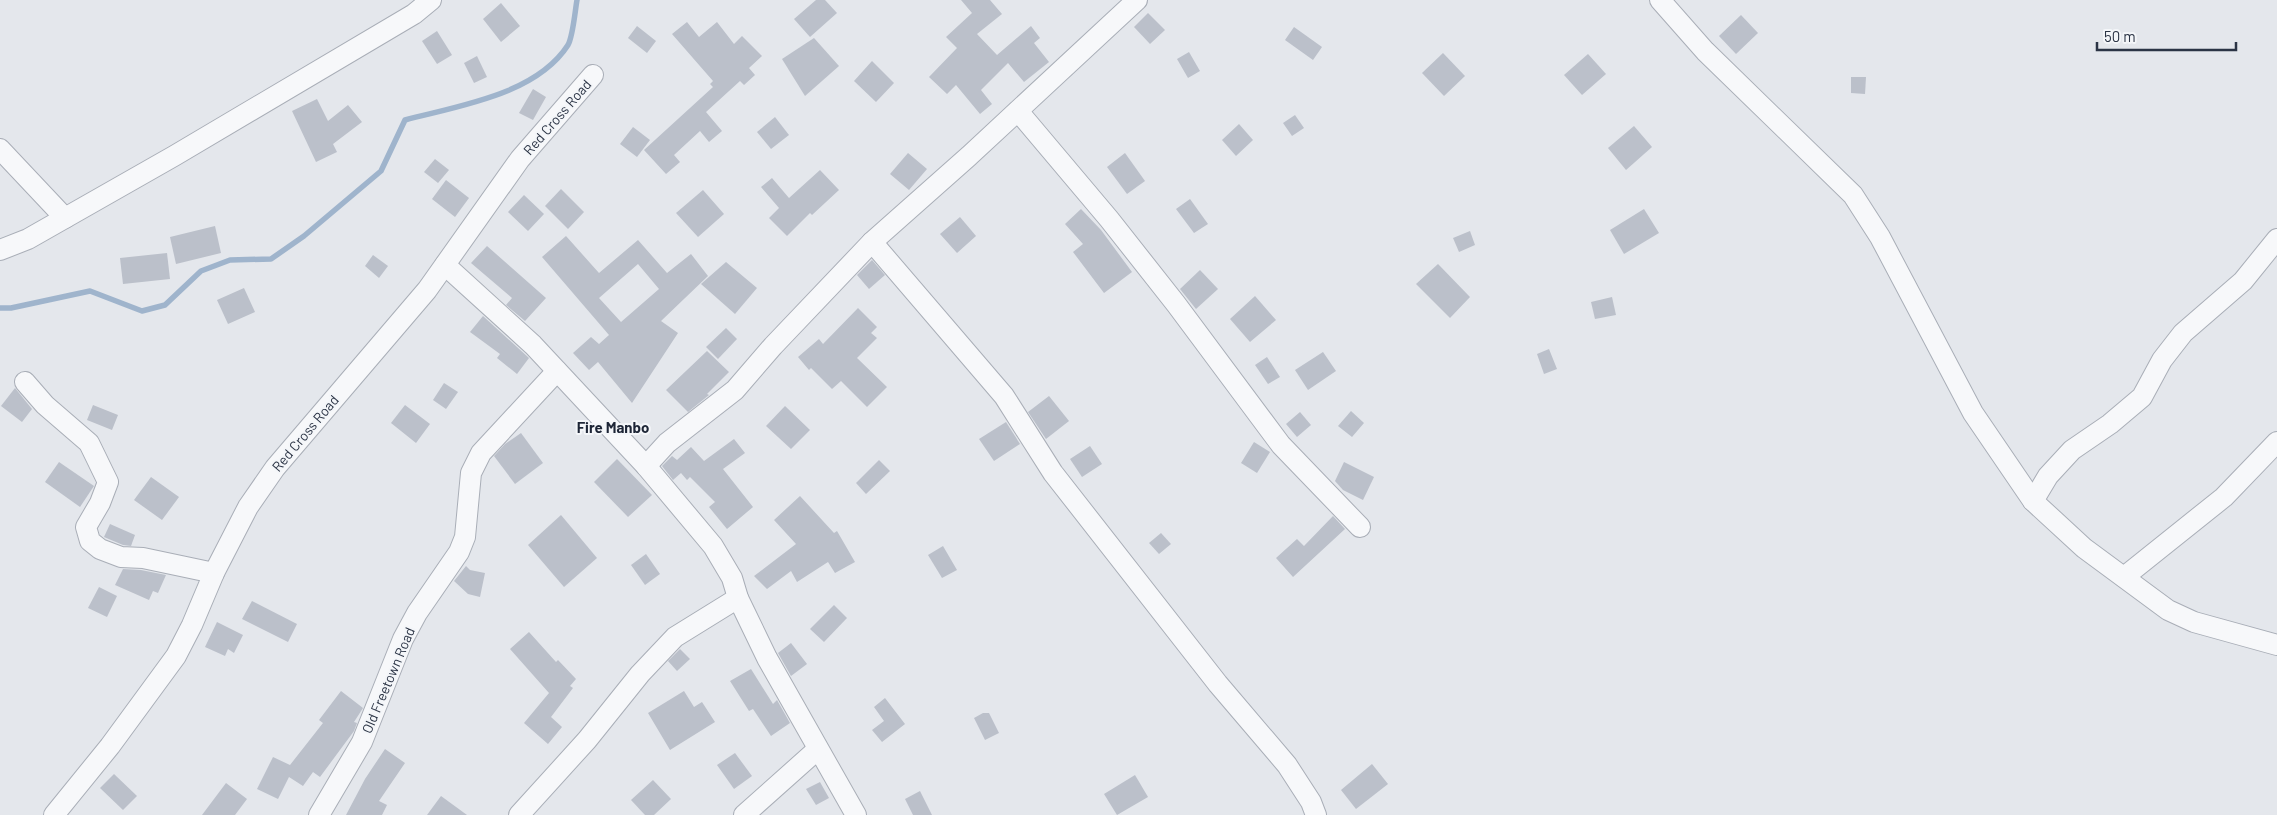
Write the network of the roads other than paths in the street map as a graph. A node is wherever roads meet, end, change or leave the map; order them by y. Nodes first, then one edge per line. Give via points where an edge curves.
1 (432, 0) edge
2 (1137, 0) edge
3 (1660, 0) edge
4 (593, 75) dead end
5 (1018, 111) junction
6 (0, 149) edge
7 (65, 218) junction
8 (2277, 239) edge
9 (872, 242) junction
10 (0, 250) edge
11 (445, 265) junction
12 (557, 371) junction
13 (25, 382) dead end
14 (2277, 442) edge
15 (646, 466) junction
16 (2033, 500) junction
17 (1360, 527) dead end
18 (214, 573) junction
19 (2124, 577) junction
20 (738, 598) junction
21 (2277, 645) edge
22 (818, 749) junction
23 (54, 815) edge
24 (319, 815) edge
25 (519, 815) edge
26 (744, 815) edge
27 (856, 815) edge
28 (1316, 815) edge

1 - 7 street via 294,86
2 - 5 street
3 - 16 street via 1704,51 1853,194 1880,237 1973,414
4 - 11 street, Red Cross Road via 520,159
5 - 9 street
5 - 17 street via 1176,304 1281,445
6 - 7 street
7 - 10 street
8 - 16 street via 2243,281 2183,333 2162,360 2142,397 2072,450 2048,476
9 - 15 street via 735,390 668,443
9 - 28 street via 1004,396 1054,473 1218,684 1287,765
11 - 12 street
11 - 18 street, Red Cross Road via 275,468 248,507
12 - 15 street
12 - 24 street, Old Freetown Road via 481,453 471,473 465,536 459,552 403,639 362,742
13 - 18 street via 45,405 89,443 108,482 86,527 90,541 100,549 121,557 143,558
14 - 19 street via 2224,497
15 - 20 street via 713,546 732,578
16 - 19 street via 2084,548
18 - 23 street, Red Cross Road via 176,656
19 - 21 street via 2168,610 2194,622
20 - 22 street
20 - 25 street via 675,637
22 - 26 street
22 - 27 street

